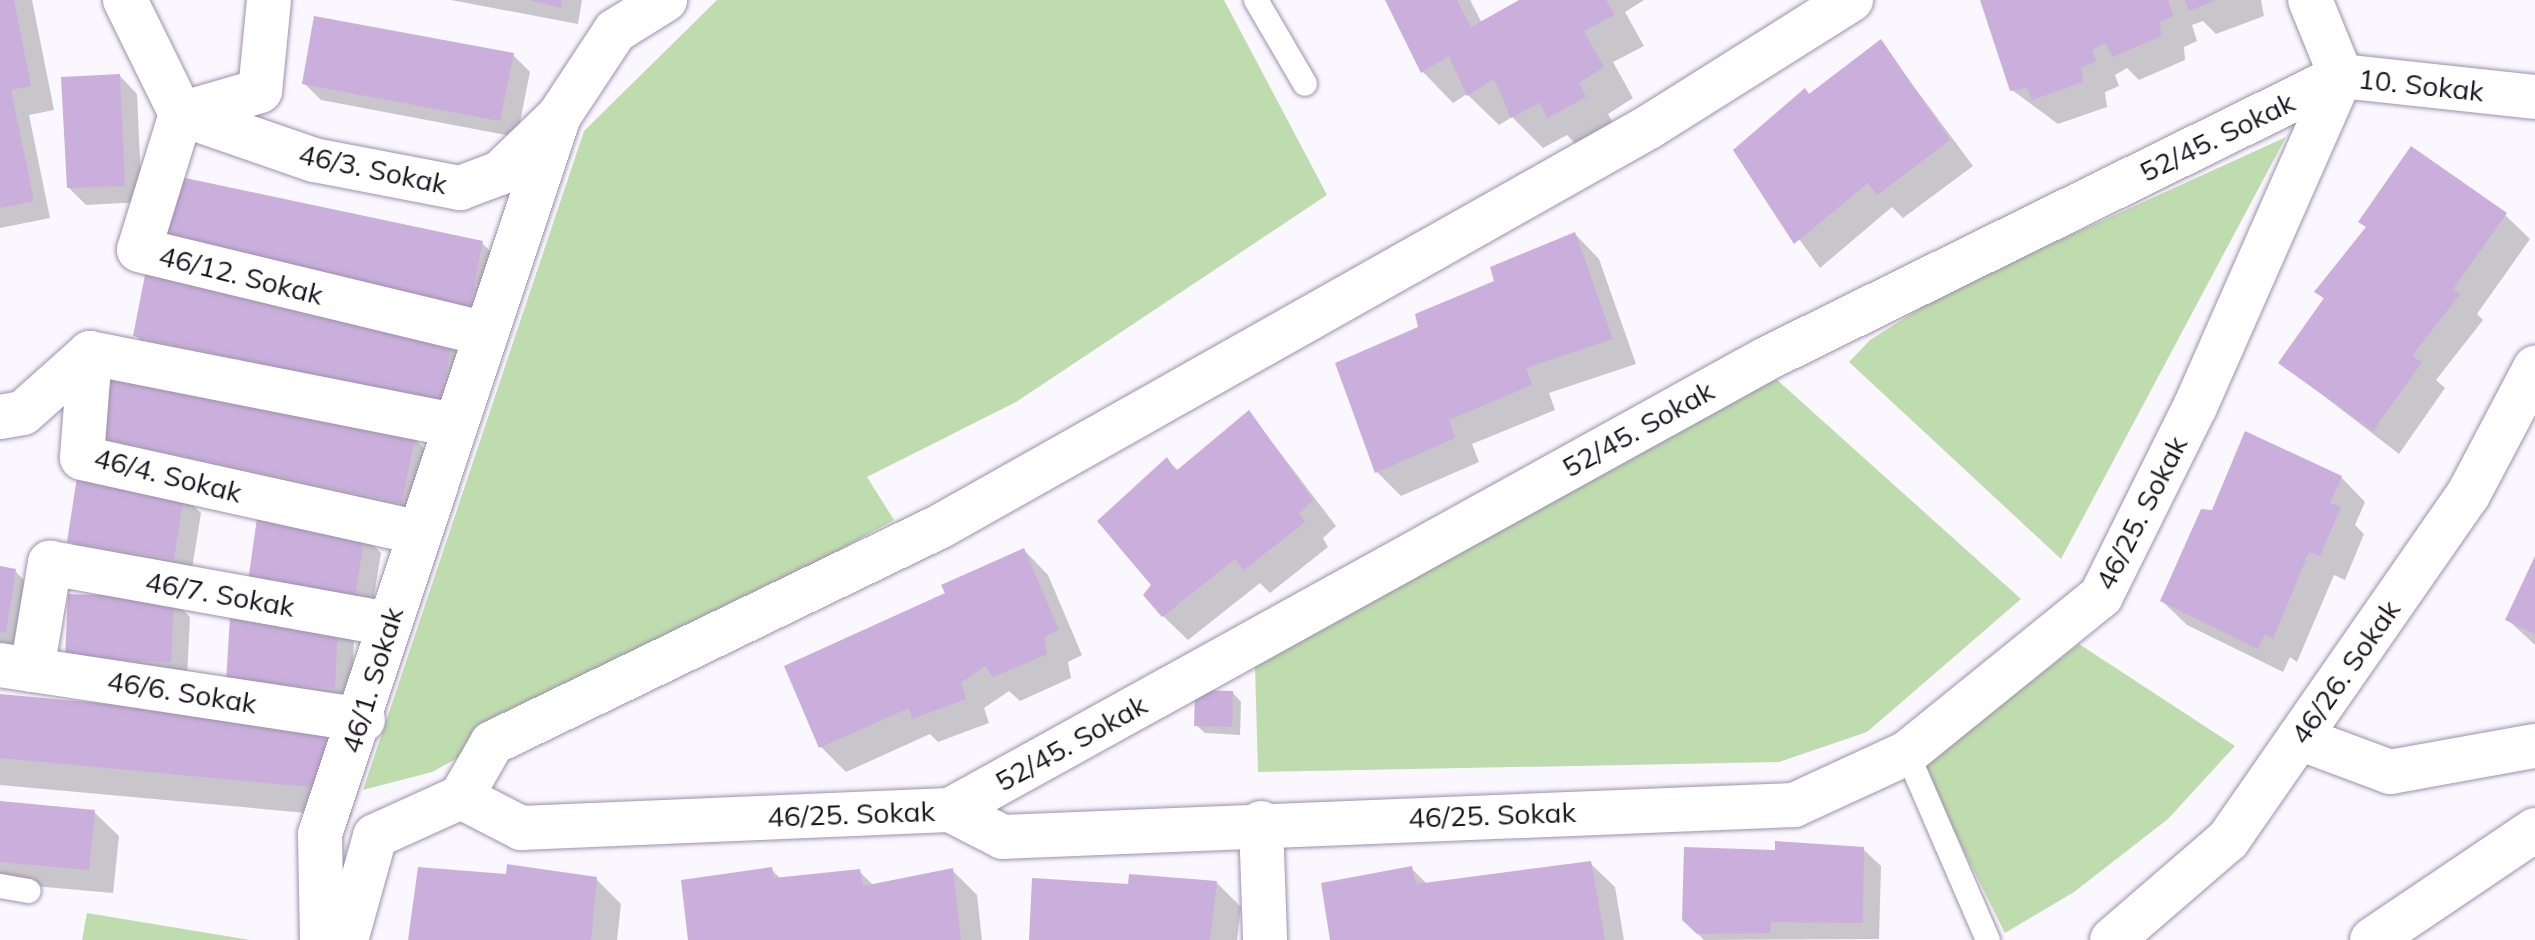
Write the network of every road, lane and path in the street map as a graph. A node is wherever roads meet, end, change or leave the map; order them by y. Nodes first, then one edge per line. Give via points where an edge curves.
1 (125, 0) edge
2 (269, 0) edge
3 (665, 0) edge
4 (1256, 0) edge
5 (1851, 0) edge
6 (2310, 0) edge
7 (620, 15) edge
8 (2341, 76) junction
9 (1305, 84) dead end
10 (2535, 97) edge
11 (181, 114) junction
12 (559, 116) junction
13 (482, 333) junction
14 (90, 353) junction
15 (2535, 368) edge
16 (0, 417) edge
17 (453, 425) junction
18 (416, 532) junction
19 (390, 624) junction
20 (16, 667) edge
21 (363, 720) junction
22 (2299, 738) junction
23 (2535, 746) edge
24 (1907, 753) junction
25 (461, 797) junction
26 (950, 810) junction
27 (1261, 823) junction
28 (2535, 830) edge
29 (0, 886) edge
30 (29, 891) dead end
31 (322, 940) edge
32 (346, 940) edge
33 (1265, 940) edge
34 (1988, 940) edge
35 (2112, 940) edge
36 (2372, 940) edge

1 - 11 street
2 - 11 street via 260,91
3 - 7 street, 46/3. Sokak
4 - 9 lane
5 - 25 street via 1649,127 939,527 492,743
6 - 8 street, 10. Sokak
7 - 12 street, 46/3. Sokak
8 - 10 street, 10. Sokak
8 - 24 street, 46/25. Sokak via 2195,407 2101,596
8 - 26 street, 52/45. Sokak via 1766,359
11 - 12 street, 46/3. Sokak via 314,160 460,188 500,173
11 - 13 street, 46/12. Sokak via 139,250
12 - 13 street, 46/1. Sokak
13 - 17 street, 46/1. Sokak
14 - 16 street via 23,413
14 - 17 street
14 - 18 street, 46/4. Sokak via 82,458
15 - 22 street, 46/26. Sokak via 2468,495
17 - 18 street, 46/1. Sokak
18 - 19 street, 46/1. Sokak
19 - 20 street, 46/7. Sokak via 50,563
19 - 21 street, 46/1. Sokak
20 - 21 street, 46/6. Sokak
21 - 31 street, 46/1. Sokak via 320,834
22 - 23 street via 2390,772
22 - 35 street, 46/26. Sokak via 2228,840
24 - 27 street, 46/25. Sokak via 1794,805
24 - 34 lane
25 - 26 street, 46/25. Sokak via 521,828
25 - 32 street via 375,836
26 - 27 street, 46/25. Sokak via 1003,837
27 - 33 street
28 - 36 street
29 - 30 lane

